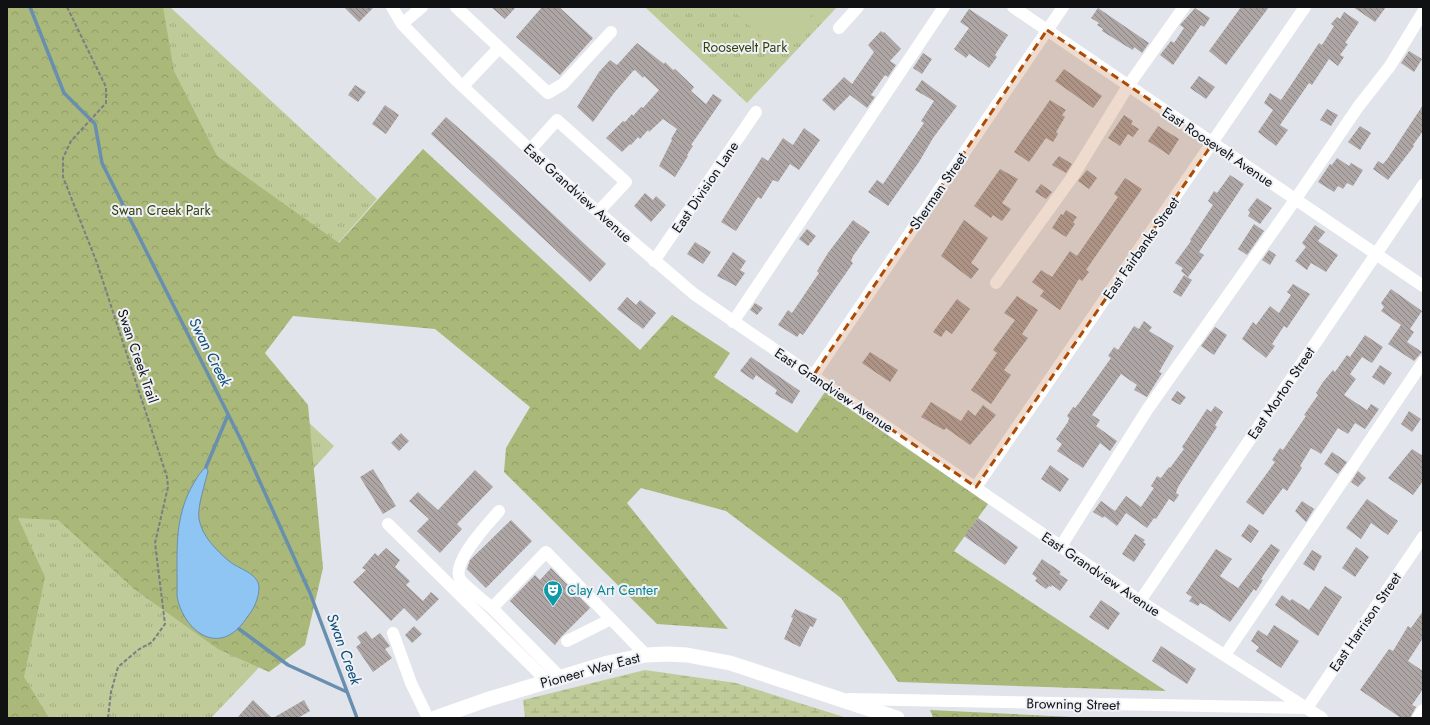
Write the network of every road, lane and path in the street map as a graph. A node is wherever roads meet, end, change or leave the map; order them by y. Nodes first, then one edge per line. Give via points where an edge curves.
1 (67, 7) edge
2 (392, 7) edge
3 (422, 7) edge
4 (456, 7) edge
5 (858, 7) edge
6 (944, 7) edge
7 (1013, 7) edge
8 (1063, 7) edge
9 (1184, 7) edge
10 (1304, 7) edge
11 (1423, 12) edge
12 (402, 24) junction
13 (839, 28) dead end
14 (1047, 30) junction
15 (611, 32) dead end
16 (499, 48) junction
17 (463, 86) junction
18 (1128, 86) junction
19 (756, 112) dead end
20 (1213, 143) junction
21 (530, 150) junction
22 (1423, 185) edge
23 (1295, 200) junction
24 (598, 212) junction
25 (1375, 255) junction
26 (654, 261) junction
27 (996, 283) dead end
28 (1423, 286) edge
29 (733, 322) junction
30 (1423, 362) edge
31 (813, 376) junction
32 (976, 487) junction
33 (499, 511) dead end
34 (388, 524) dead end
35 (1423, 537) edge
36 (1061, 546) junction
37 (1140, 601) junction
38 (492, 608) junction
39 (611, 619) junction
40 (393, 633) dead end
41 (567, 641) dead end
42 (646, 655) junction
43 (1225, 655) junction
44 (554, 680) junction
45 (840, 699) junction
46 (1307, 708) junction
47 (1423, 710) edge
48 (108, 718) edge
49 (428, 718) edge
50 (435, 718) edge
51 (897, 718) edge
52 (1322, 718) edge
53 (1418, 718) edge

1 - 48 path, Swan Creek Trail via 106,87 106,103 70,141 63,158 63,177 97,262 129,366 155,436 168,487 156,543 165,624 152,642 118,667 111,692
2 - 12 street, East Grandview Avenue
3 - 12 street
4 - 16 street
5 - 13 street
6 - 29 street
7 - 14 street, East Roosevelt Avenue
8 - 14 street, Sherman Street
9 - 18 street
10 - 20 street, East Fairbanks Street
11 - 23 street via 1390,66 1358,107
12 - 17 street, East Grandview Avenue
14 - 18 street, East Roosevelt Avenue
14 - 31 street, Sherman Street
15 - 16 street via 563,84 548,93
16 - 17 street
17 - 21 street, East Grandview Avenue
18 - 20 street, East Roosevelt Avenue
18 - 27 street via 1073,176
19 - 26 street, East Division Lane
20 - 23 street, East Roosevelt Avenue
20 - 32 street, East Fairbanks Street
21 - 24 street, East Grandview Avenue
21 - 24 street via 557,120 626,182
22 - 25 street, East Morton Street
23 - 25 street, East Roosevelt Avenue
23 - 36 street via 1147,410
24 - 26 street, East Grandview Avenue
25 - 28 street, East Roosevelt Avenue
25 - 37 street, East Morton Street
26 - 29 street, East Grandview Avenue
29 - 31 street, East Grandview Avenue
30 - 43 street
31 - 32 street, East Grandview Avenue
32 - 36 street, East Grandview Avenue
33 - 38 street via 463,558 458,570 460,579
34 - 44 street
35 - 46 street, East Harrison Street
36 - 37 street, East Grandview Avenue
37 - 43 street, East Grandview Avenue
38 - 39 street via 546,552
38 - 44 street
39 - 41 street
39 - 42 street
40 - 49 street via 411,683
42 - 44 main road, Pioneer Way East via 608,663
42 - 45 main road, Pioneer Way East via 687,655 730,663
43 - 46 street, East Grandview Avenue
44 - 50 main road, Pioneer Way East
45 - 46 street, Browning Street
45 - 51 main road, Pioneer Way East
46 - 52 street, East Grandview Avenue
47 - 53 street

